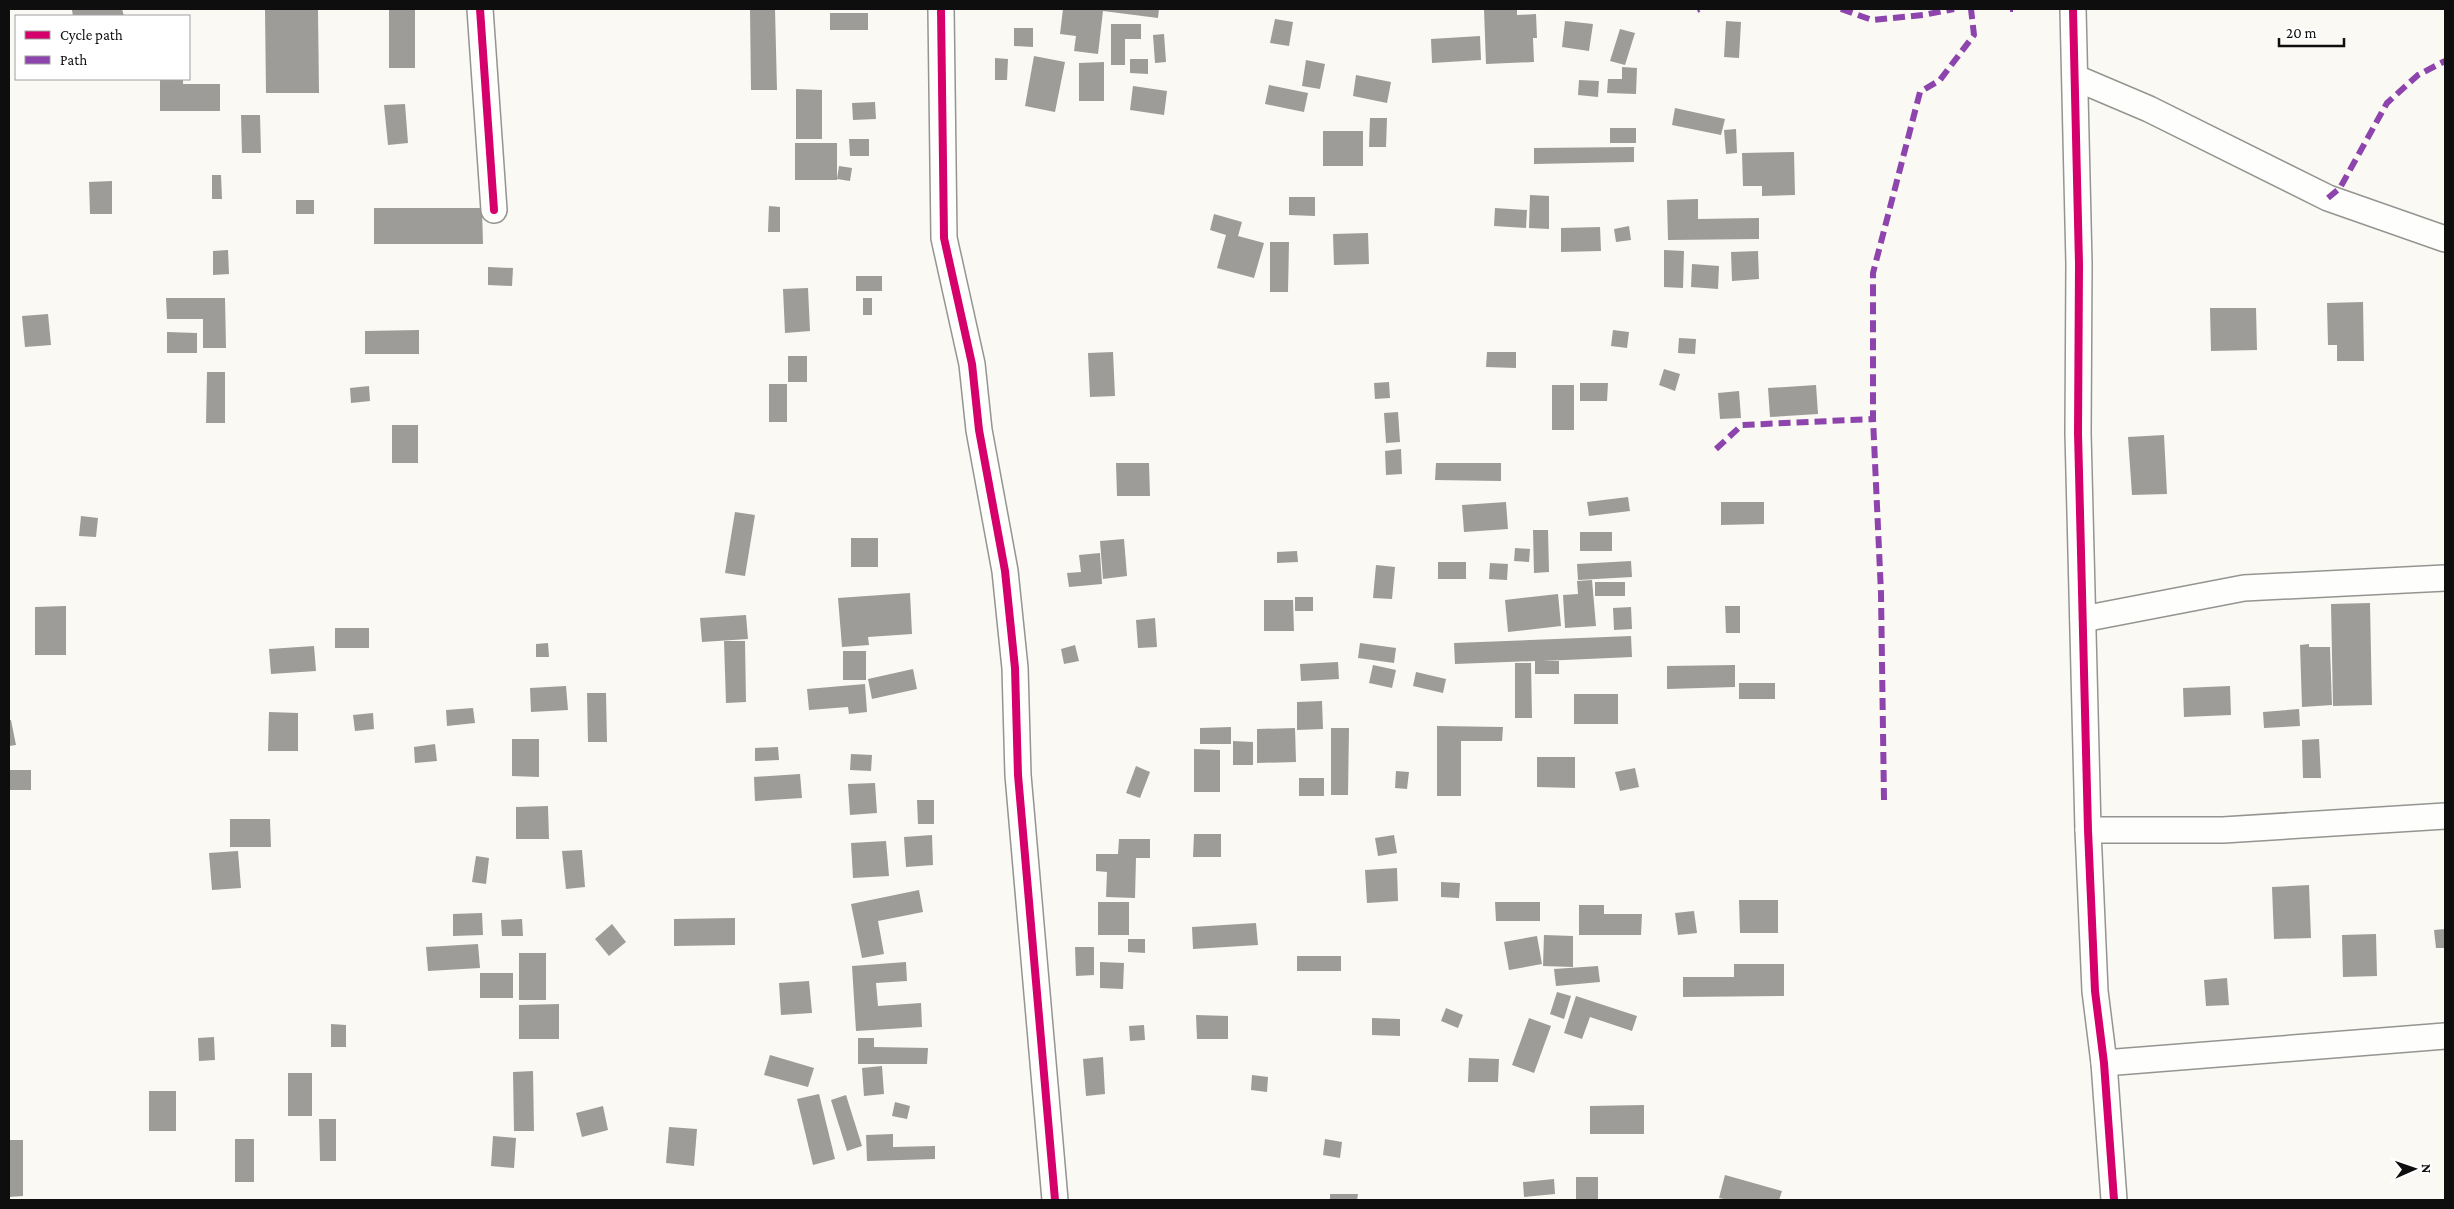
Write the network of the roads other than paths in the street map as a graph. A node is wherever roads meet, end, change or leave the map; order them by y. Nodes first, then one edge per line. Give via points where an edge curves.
1 (480, 9) edge
2 (941, 9) edge
3 (2073, 9) edge
4 (2076, 78) junction
5 (494, 210) dead end
6 (2445, 239) edge
7 (2445, 578) edge
8 (2083, 619) junction
9 (2445, 816) edge
10 (2088, 830) junction
11 (2445, 1036) edge
12 (2104, 1064) junction
13 (1055, 1200) edge
14 (2114, 1200) edge

1 - 5 street
2 - 13 street via 944,238 972,364 979,430 1005,571 1015,668 1018,775
3 - 4 street
4 - 6 street via 2148,109 2328,198
4 - 8 street via 2078,433
7 - 8 street via 2244,588
8 - 10 street
9 - 10 street via 2223,830
10 - 12 street via 2095,991
11 - 12 street
12 - 14 street

